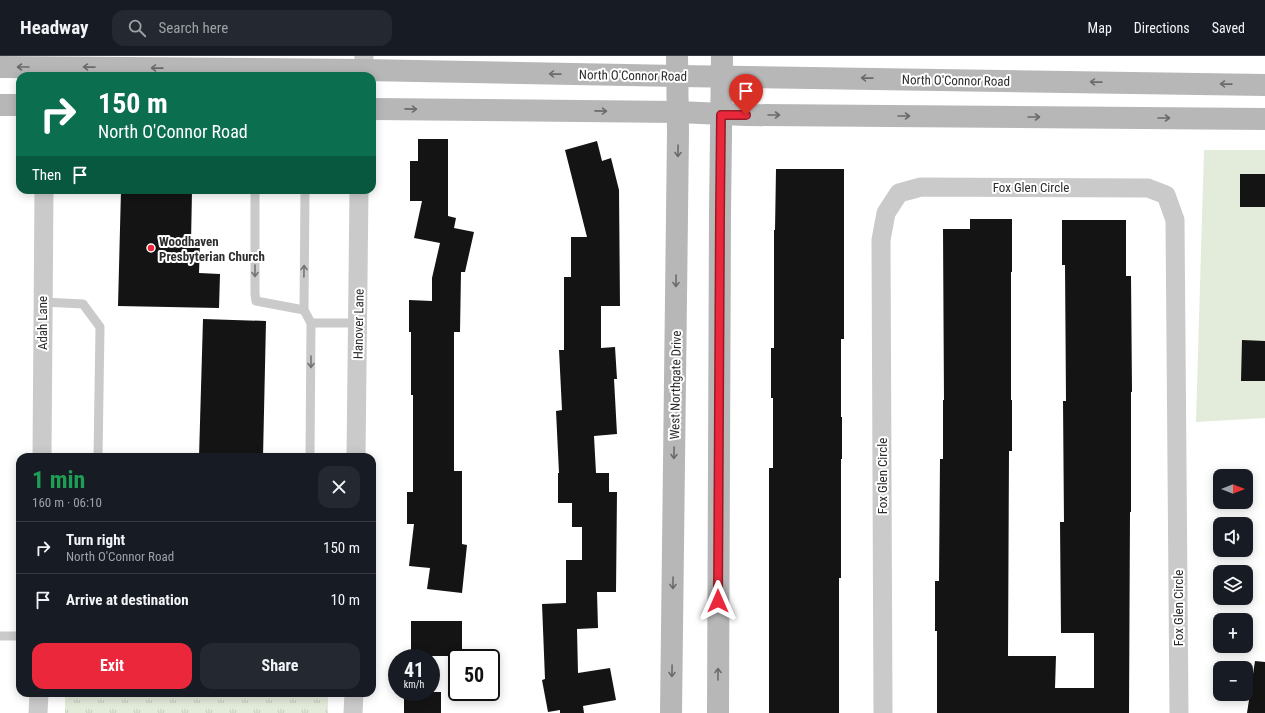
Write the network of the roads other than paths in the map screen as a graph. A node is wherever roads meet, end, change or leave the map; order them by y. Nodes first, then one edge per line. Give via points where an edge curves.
1 (46, 66) edge
2 (678, 66) edge
3 (721, 66) edge
4 (0, 67) edge
5 (364, 67) edge
6 (1265, 84) edge
7 (0, 105) edge
8 (16, 105) edge
9 (376, 109) edge
10 (678, 112) junction
11 (721, 115) junction
12 (1265, 119) edge
13 (44, 194) edge
14 (255, 194) edge
15 (305, 194) edge
16 (359, 194) edge
17 (43, 302) junction
18 (304, 310) junction
19 (311, 323) junction
20 (358, 323) junction
21 (42, 453) edge
22 (98, 453) edge
23 (310, 453) edge
24 (356, 453) edge
25 (0, 636) edge
26 (16, 636) edge
27 (38, 697) edge
28 (354, 697) edge
29 (38, 713) edge
30 (354, 713) edge
31 (671, 713) edge
32 (718, 713) edge
33 (883, 713) edge
34 (1179, 713) edge

1 -> 4 main road, North O'Connor Road
5 -> 1 main road, North O'Connor Road
2 - 3 main road, North O'Connor Road
2 -> 5 main road, North O'Connor Road
2 - 10 main road, West Northgate Drive
6 -> 3 main road, North O'Connor Road
3 - 11 main road
7 - 8 main road
9 -> 10 main road
10 - 11 main road
10 -> 31 main road, West Northgate Drive
11 -> 12 main road
32 -> 11 main road
13 - 17 street, Adah Lane
14 -> 18 lane via 256,301
18 -> 15 lane
16 - 20 street, Hanover Lane
17 - 21 street, Adah Lane
17 - 22 lane via 83,304 100,327
18 - 19 lane
19 - 20 lane
19 -> 23 lane
20 - 24 street, Hanover Lane
25 - 26 lane
27 - 29 street
28 - 30 street
33 - 34 street, Fox Glen Circle via 881,240 886,213 899,193 929,187 1148,188 1166,195 1175,220

